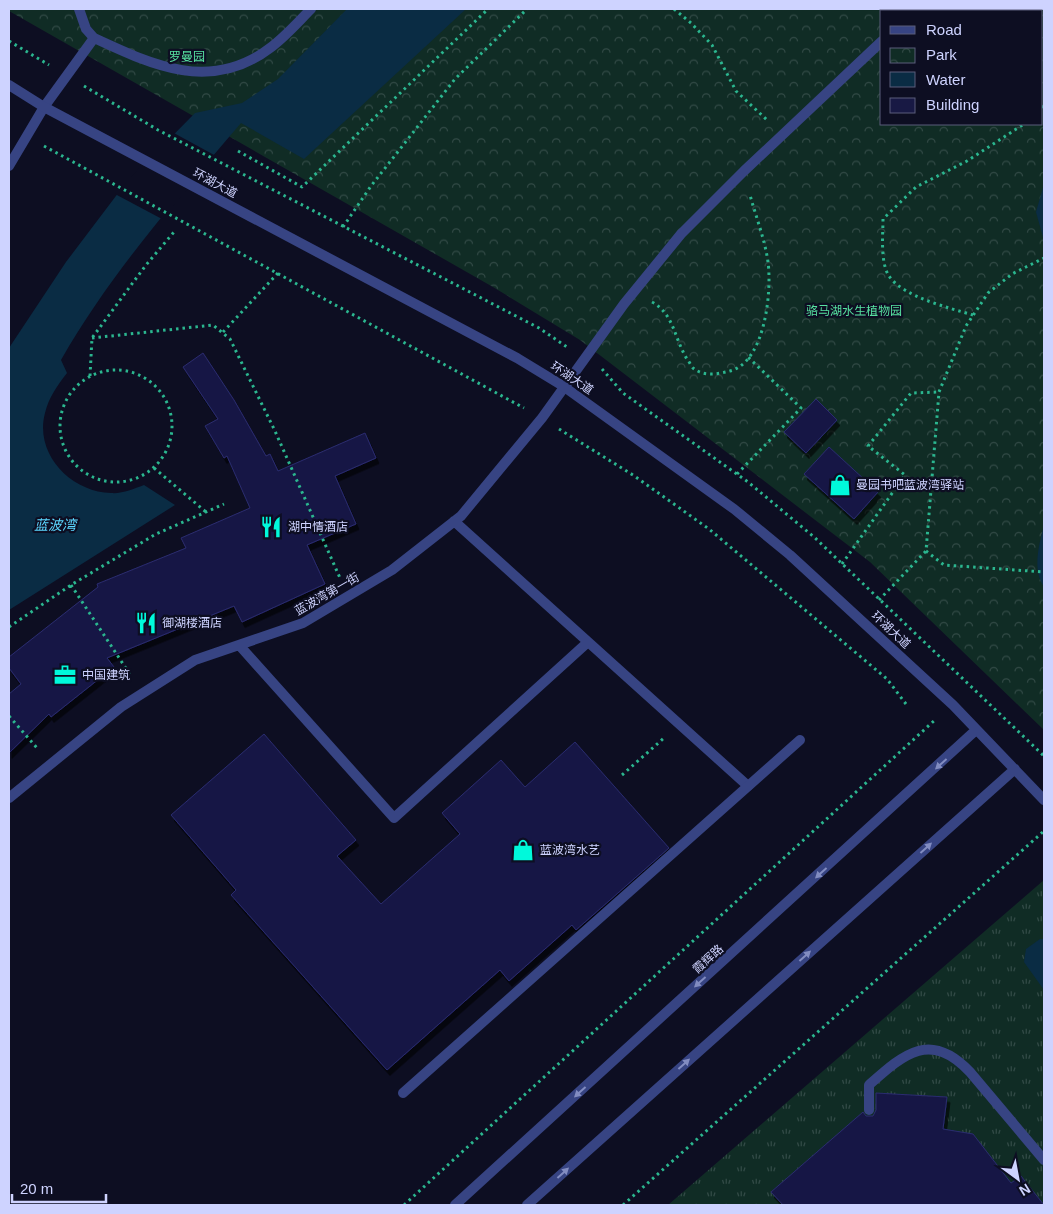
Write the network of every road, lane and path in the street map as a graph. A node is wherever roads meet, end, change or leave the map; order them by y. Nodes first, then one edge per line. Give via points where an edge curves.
1 (79, 9) edge
2 (311, 9) edge
3 (488, 9) edge
4 (527, 9) edge
5 (674, 9) edge
6 (94, 38) junction
7 (880, 43) edge
8 (9, 85) edge
9 (44, 107) junction
10 (1022, 125) edge
11 (783, 133) junction
12 (26, 136) junction
13 (238, 151) dead end
14 (9, 166) edge
15 (744, 171) junction
16 (343, 227) dead end
17 (174, 232) dead end
18 (1044, 258) edge
19 (278, 273) junction
20 (624, 304) junction
21 (974, 315) junction
22 (223, 332) junction
23 (92, 338) junction
24 (748, 357) junction
25 (90, 376) junction
26 (563, 386) junction
27 (939, 392) junction
28 (542, 418) junction
29 (154, 468) junction
30 (737, 474) dead end
31 (224, 504) dead end
32 (206, 512) junction
33 (454, 521) junction
34 (926, 551) junction
35 (842, 564) dead end
36 (1044, 572) edge
37 (71, 585) junction
38 (348, 596) junction
39 (861, 619) junction
40 (9, 627) edge
41 (588, 642) junction
42 (239, 645) junction
43 (971, 686) dead end
44 (143, 693) junction
45 (906, 704) dead end
46 (952, 705) junction
47 (9, 716) edge
48 (680, 724) junction
49 (976, 730) junction
50 (800, 740) dead end
51 (50, 763) junction
52 (1015, 769) junction
53 (622, 775) dead end
54 (748, 786) junction
55 (9, 798) edge
56 (1044, 800) edge
57 (1044, 831) edge
58 (403, 1093) dead end
59 (869, 1110) dead end
60 (1044, 1160) edge
61 (404, 1205) edge
62 (456, 1205) edge
63 (527, 1205) edge
64 (623, 1205) edge

1 - 6 street via 86,29
2 - 6 street via 269,49 242,64 206,74 167,68
3 - 13 path via 302,187
4 - 16 path via 455,79
5 - 11 path via 712,45 736,91
6 - 9 street
7 - 11 street, 蓝波湾第一街
8 - 9 street, 环湖大道
9 - 12 street
9 - 26 street, 环湖大道 via 509,353
10 - 21 path via 967,161 916,187 883,218 882,249 889,276 912,295
11 - 15 street, 蓝波湾第一街
12 - 14 street
12 - 19 path
15 - 20 street, 蓝波湾第一街 via 681,234
15 - 24 path via 768,263 767,317
17 - 23 path
18 - 21 path via 1012,274 988,293
19 - 22 path
19 - 28 path
20 - 24 path via 651,301 661,307 670,317 680,347 693,369 713,375 735,369
20 - 26 street, 蓝波湾第一街
21 - 27 path via 966,326
22 - 23 path via 213,325
22 - 38 path via 230,339 276,431
23 - 25 path
24 - 30 path via 801,408
25 - 29 path via 107,370 143,375 168,401 173,419 172,437
25 - 29 path via 75,387 64,403 60,422 62,440 70,458 83,471 100,480 119,482 137,478
26 - 28 street, 蓝波湾第一街
26 - 39 street, 环湖大道 via 734,509
27 - 34 path
27 - 35 path via 911,393 868,446 905,475
28 - 33 street, 蓝波湾第一街
28 - 45 path via 633,475 709,529 887,679
29 - 32 path
31 - 32 path
32 - 37 path via 156,534
33 - 38 street, 蓝波湾第一街 via 392,570
33 - 41 street
34 - 36 path via 944,565
34 - 39 path
37 - 40 path
37 - 44 path
38 - 42 street, 蓝波湾第一街 via 303,623
39 - 46 street, 环湖大道
41 - 42 street via 394,818
41 - 48 street
42 - 44 street, 蓝波湾第一街 via 195,660
43 - 46 path
44 - 51 street, 蓝波湾第一街
46 - 49 street, 环湖大道
46 - 61 path
47 - 51 path
48 - 53 path
48 - 54 street
49 - 52 street, 环湖大道
49 -> 62 street, 霞辉路
50 - 54 street
51 - 55 street, 蓝波湾第一街
52 - 56 street, 环湖大道
63 -> 52 street
54 - 58 street
57 - 64 path
59 - 60 street via 869,1085 897,1060 913,1050 946,1054 959,1061

